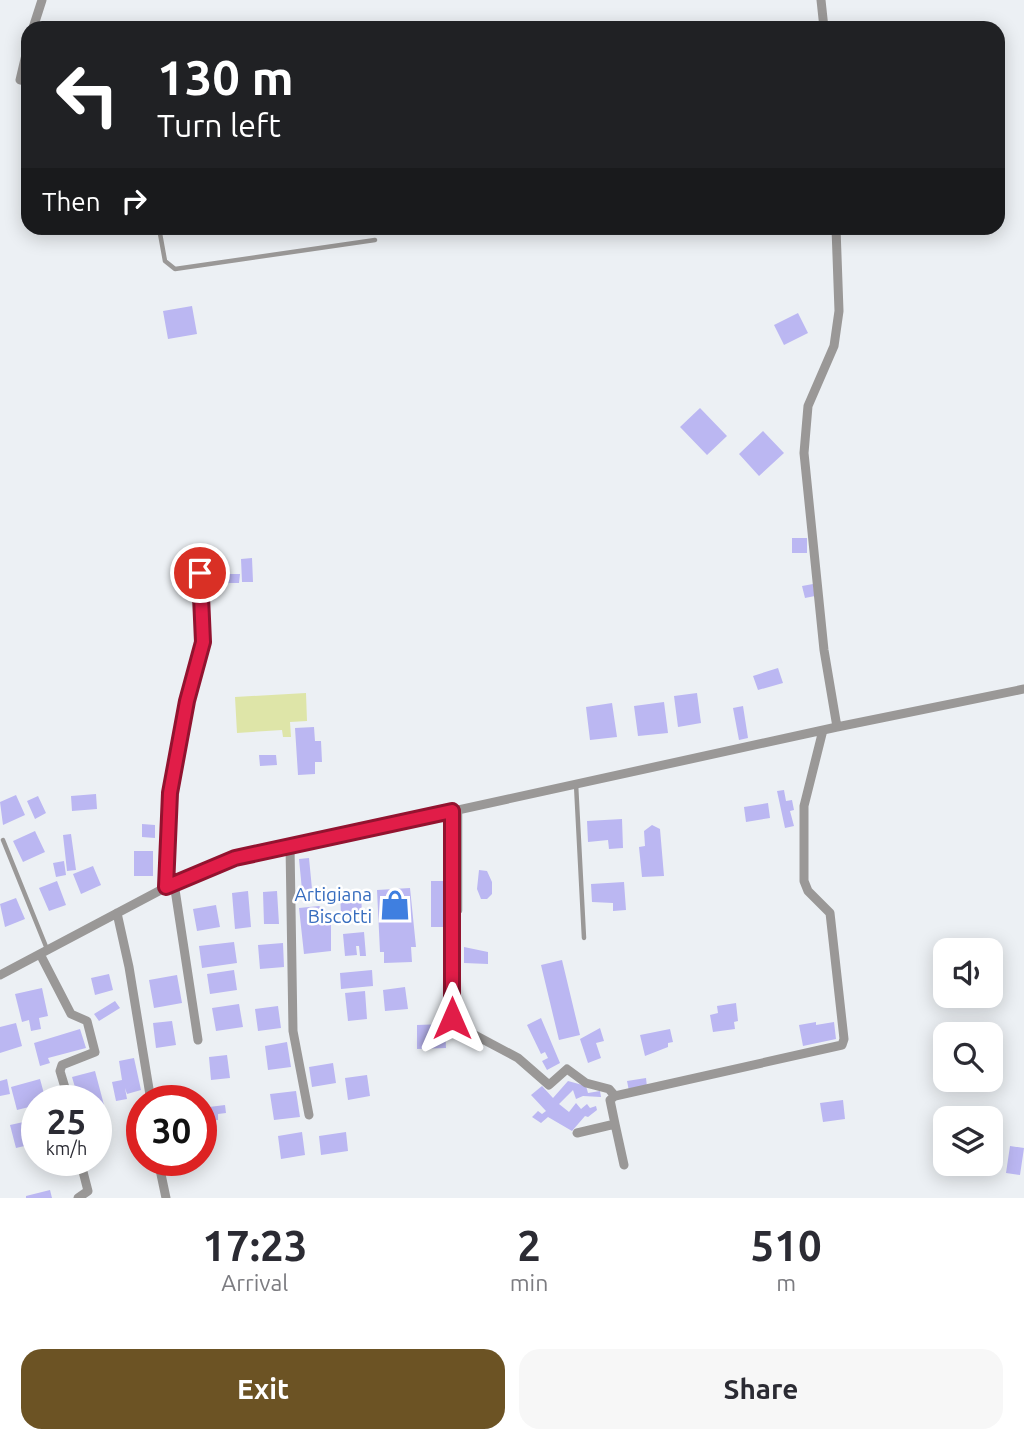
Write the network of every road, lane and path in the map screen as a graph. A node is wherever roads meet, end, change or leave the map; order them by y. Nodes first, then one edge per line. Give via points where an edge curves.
1 (42, 0) edge
2 (821, 0) edge
3 (35, 21) edge
4 (823, 21) edge
5 (160, 235) edge
6 (836, 235) edge
7 (374, 240) dead end
8 (200, 573) dead end
9 (1024, 689) edge
10 (836, 727) junction
11 (823, 730) junction
12 (576, 783) junction
13 (456, 810) junction
14 (3, 840) dead end
15 (290, 845) junction
16 (170, 885) junction
17 (460, 911) dead end
18 (117, 913) junction
19 (584, 939) dead end
20 (44, 952) junction
21 (0, 975) edge
22 (198, 1040) dead end
23 (64, 1085) edge
24 (148, 1085) edge
25 (615, 1096) junction
26 (309, 1115) dead end
27 (615, 1124) junction
28 (577, 1133) dead end
29 (624, 1165) dead end
30 (84, 1176) edge
31 (161, 1176) edge
32 (78, 1198) edge
33 (166, 1198) edge

1 - 3 street
2 - 4 street
5 - 7 lane via 165,261 175,269
6 - 10 street via 839,312 834,346 808,406 804,453
8 - 16 lane via 203,642 170,793
9 - 10 street
10 - 11 street
11 - 12 street
11 - 25 street via 804,806 804,881 807,891 830,913 842,1045
12 - 13 street
12 - 19 lane
13 - 15 street
13 - 17 lane
13 - 25 street via 452,1018 456,1025 518,1058 549,1085 567,1069
14 - 20 lane
15 - 16 street via 220,862
15 - 26 street via 293,1031
16 - 18 street
16 - 22 street
18 - 20 street
18 - 24 street
20 - 21 street
20 - 23 street via 71,1014 87,1021 95,1052 62,1065
25 - 27 street via 610,1100
27 - 28 street
27 - 29 street
30 - 32 street via 88,1191
31 - 33 street

